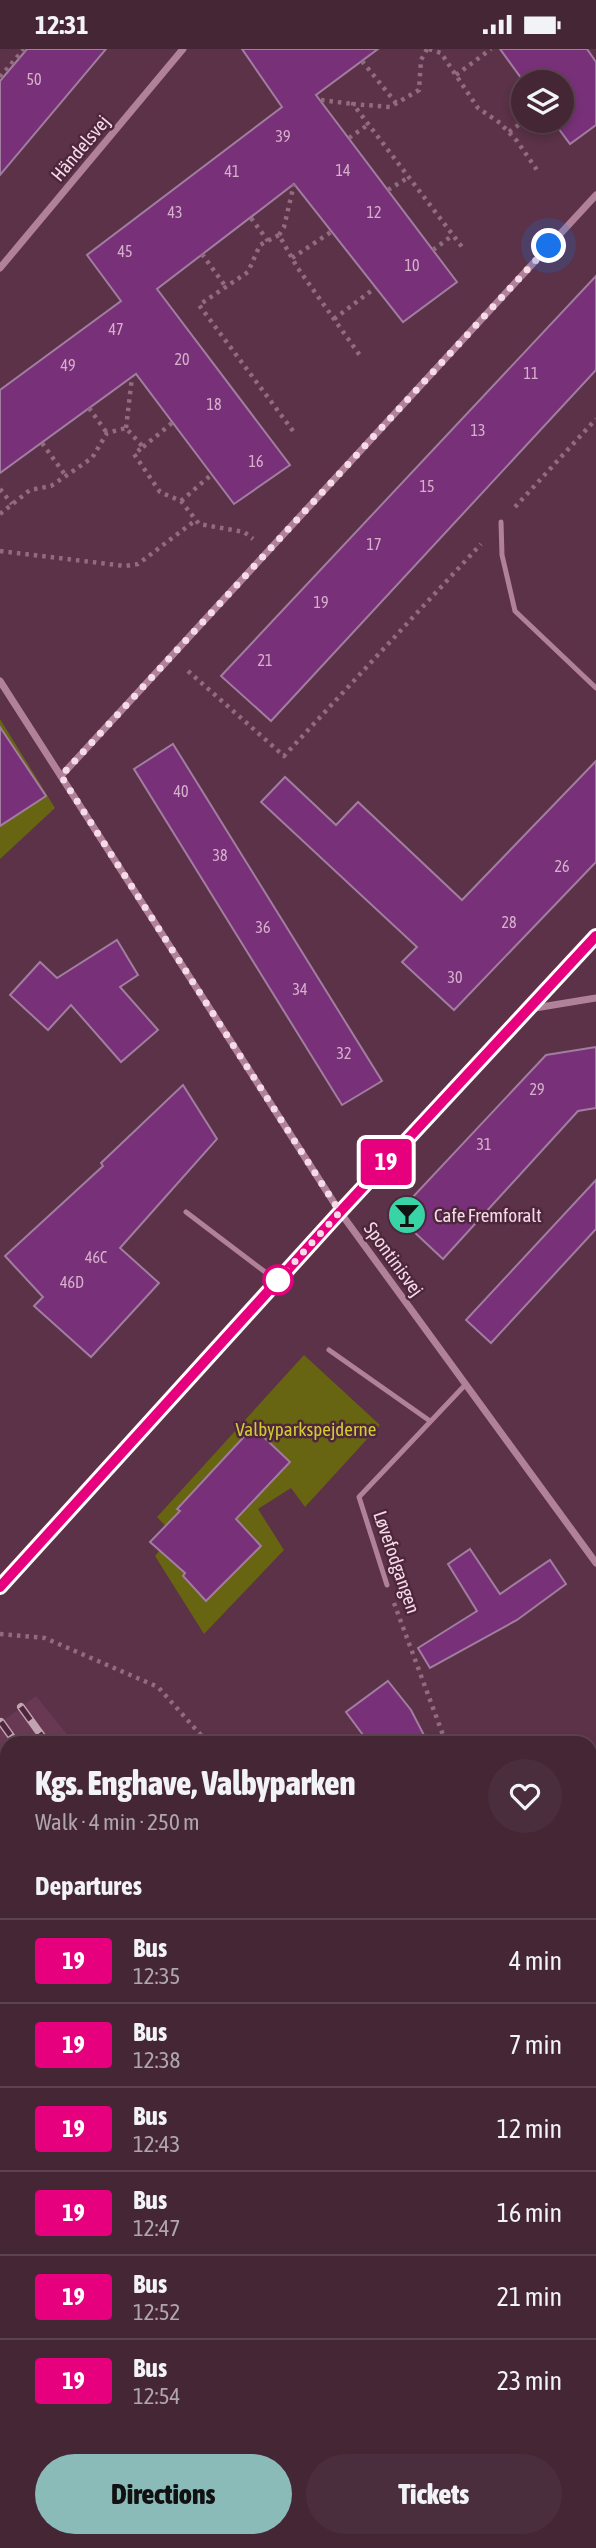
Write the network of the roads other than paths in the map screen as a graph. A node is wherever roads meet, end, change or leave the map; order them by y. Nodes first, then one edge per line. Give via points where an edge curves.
1 (183, 49) edge
2 (596, 195) edge
3 (0, 268) edge
4 (501, 522) road end
5 (0, 681) edge
6 (596, 688) edge
7 (61, 776) junction
8 (596, 935) edge
9 (596, 998) edge
10 (528, 1009) junction
11 (186, 1212) dead end
12 (340, 1212) junction
13 (277, 1281) junction
14 (329, 1350) dead end
15 (466, 1384) junction
16 (430, 1421) junction
17 (596, 1563) edge
18 (387, 1585) road end
19 (0, 1587) edge

1 - 3 street, Händelsvej
2 - 7 street
4 - 6 lane via 502,555 515,611
5 - 7 street, Spontinisvej
7 - 12 street, Spontinisvej
8 - 10 street
9 - 10 street
10 - 12 street
11 - 13 lane
12 - 13 street
12 - 15 street, Spontinisvej
13 - 19 street
14 - 16 lane
15 - 16 lane, Løvefodgangen
15 - 17 street, Spontinisvej
16 - 18 lane, Løvefodgangen via 359,1497

